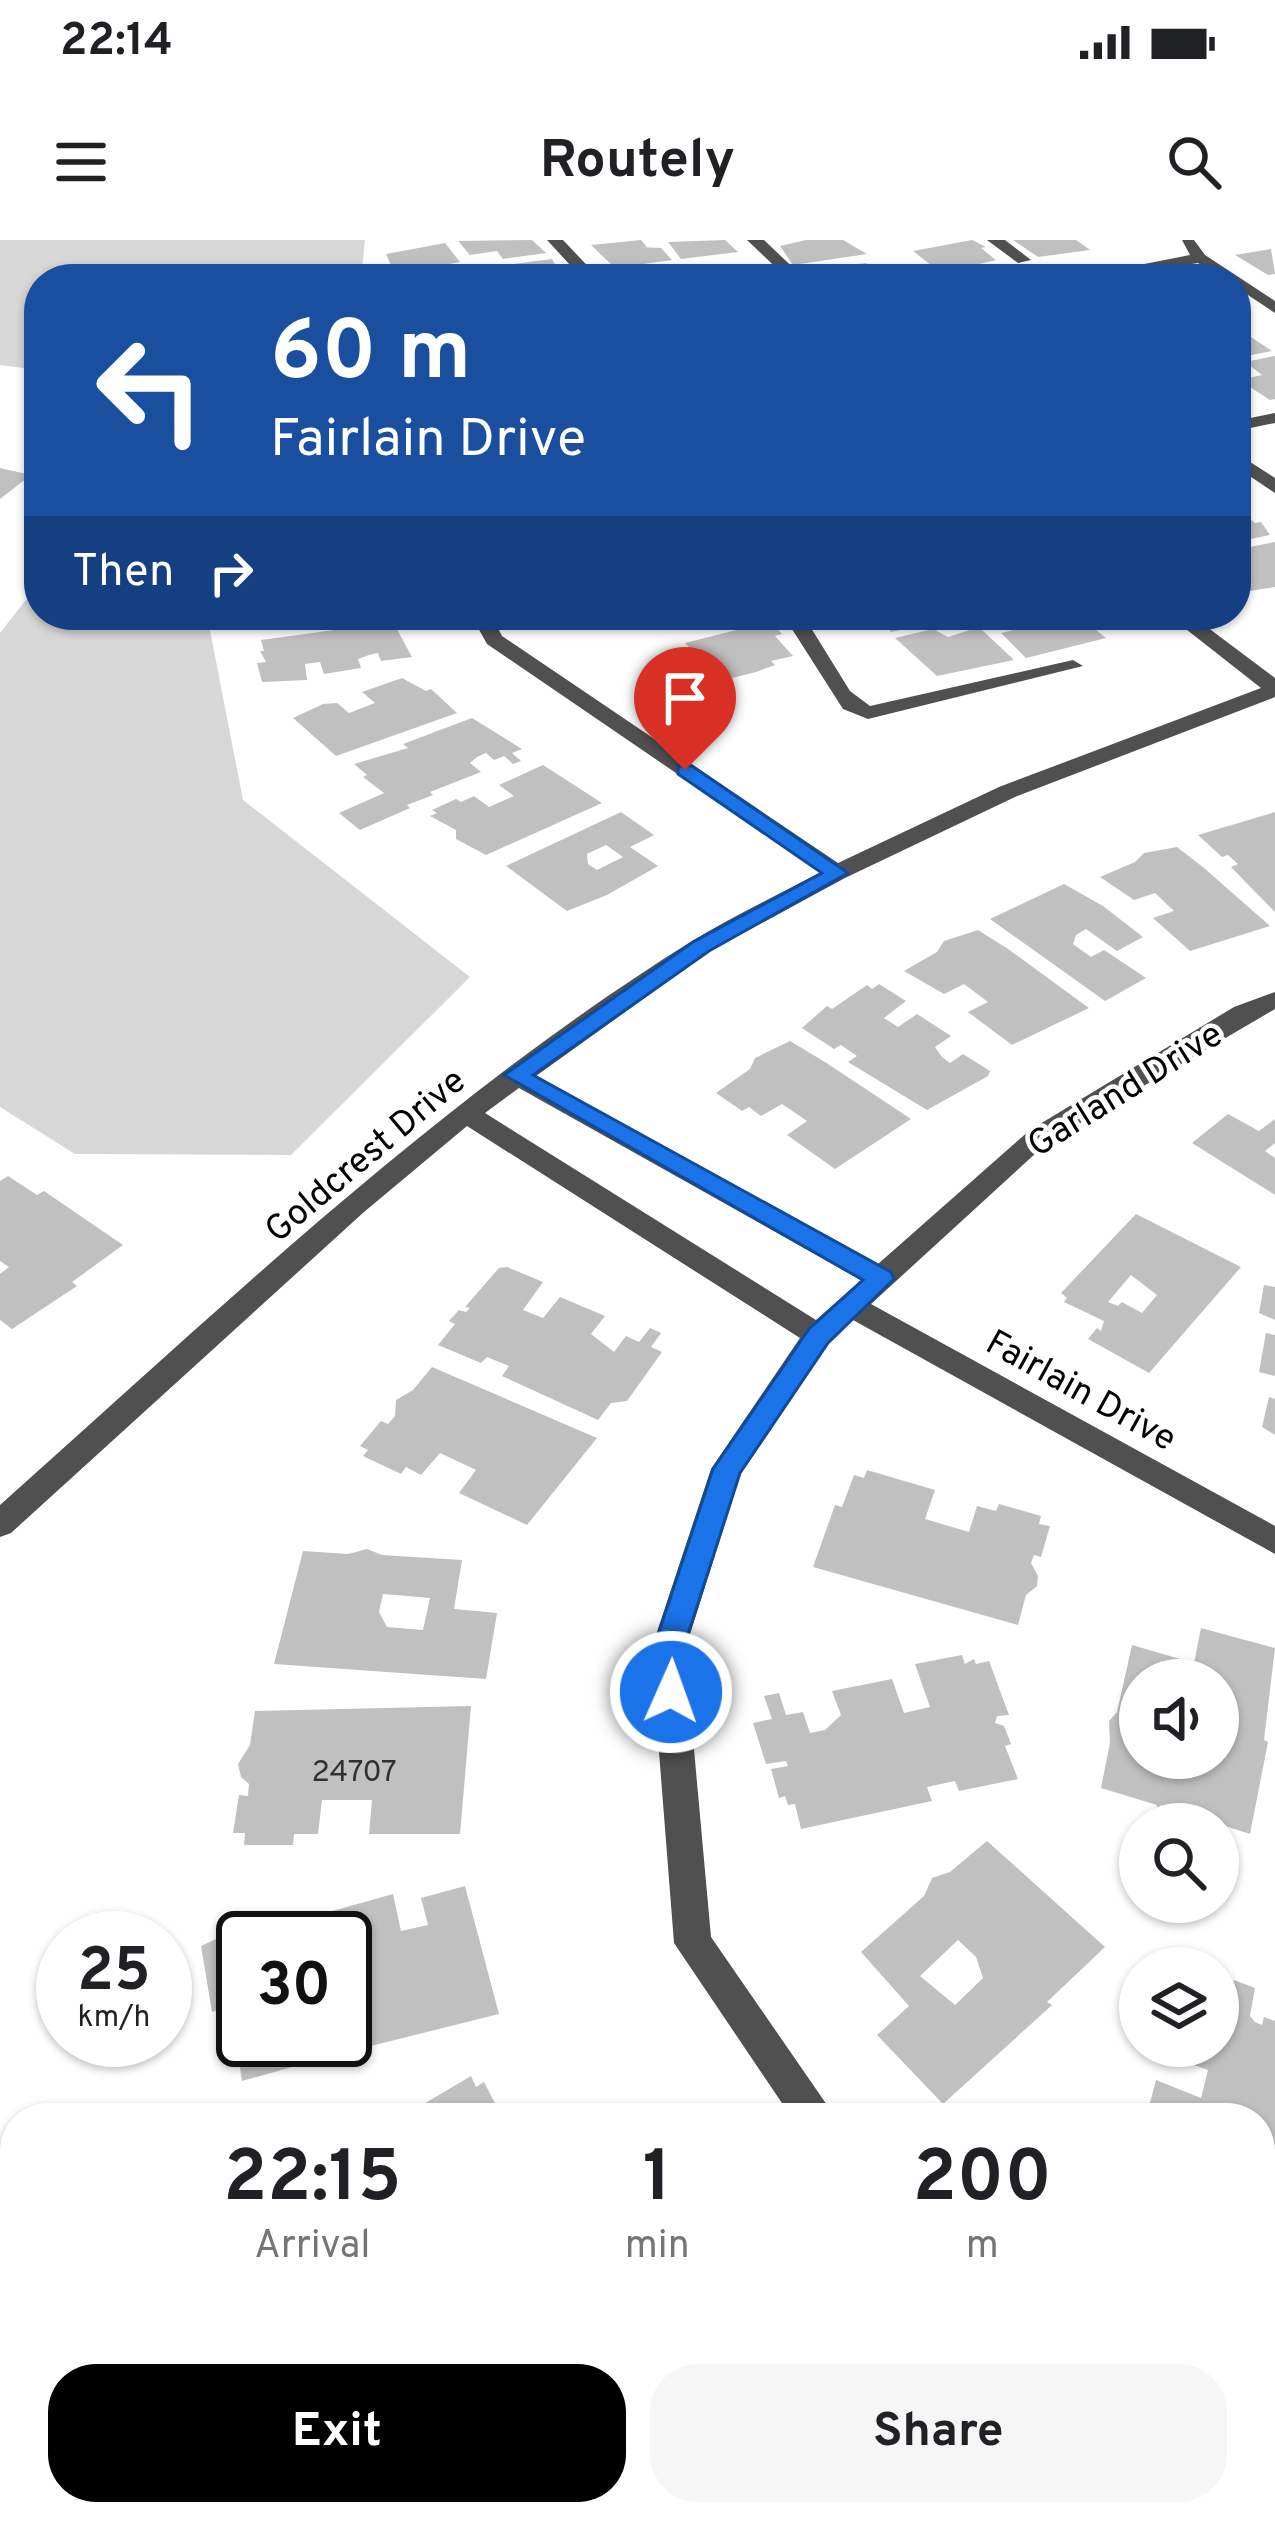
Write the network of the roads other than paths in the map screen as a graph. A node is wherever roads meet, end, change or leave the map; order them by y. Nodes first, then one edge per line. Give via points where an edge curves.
1 (555, 240) edge
2 (755, 240) edge
3 (995, 240) edge
4 (1186, 240) edge
5 (1200, 258) junction
6 (1023, 260) dead end
7 (578, 264) edge
8 (780, 264) edge
9 (1165, 264) edge
10 (1210, 264) edge
11 (1251, 470) edge
12 (1275, 488) edge
13 (489, 630) edge
14 (802, 630) edge
15 (1198, 630) edge
16 (1073, 666) dead end
17 (1275, 689) edge
18 (837, 873) junction
19 (1275, 1000) edge
20 (515, 1075) junction
21 (466, 1113) junction
22 (881, 1279) junction
23 (850, 1306) junction
24 (818, 1336) junction
25 (1, 1522) edge
26 (1275, 1541) edge
27 (805, 2103) edge

1 - 7 street
2 - 8 street
3 - 6 street
4 - 5 street
5 - 9 street
5 - 10 street
11 - 12 street
13 - 18 street
14 - 16 street via 841,694 868,713
15 - 17 street
17 - 18 street, Goldcrest Drive via 1007,792
18 - 20 street, Goldcrest Drive via 701,946
19 - 22 street, Garland Drive via 1039,1136
20 - 21 street, Goldcrest Drive
20 - 22 street
21 - 24 street
21 - 25 street, Goldcrest Drive
22 - 23 street, Garland Drive
23 - 24 street, Garland Drive
23 - 26 street, Fairlain Drive
24 - 27 street, Garland Drive via 727,1469 668,1650 693,1943

